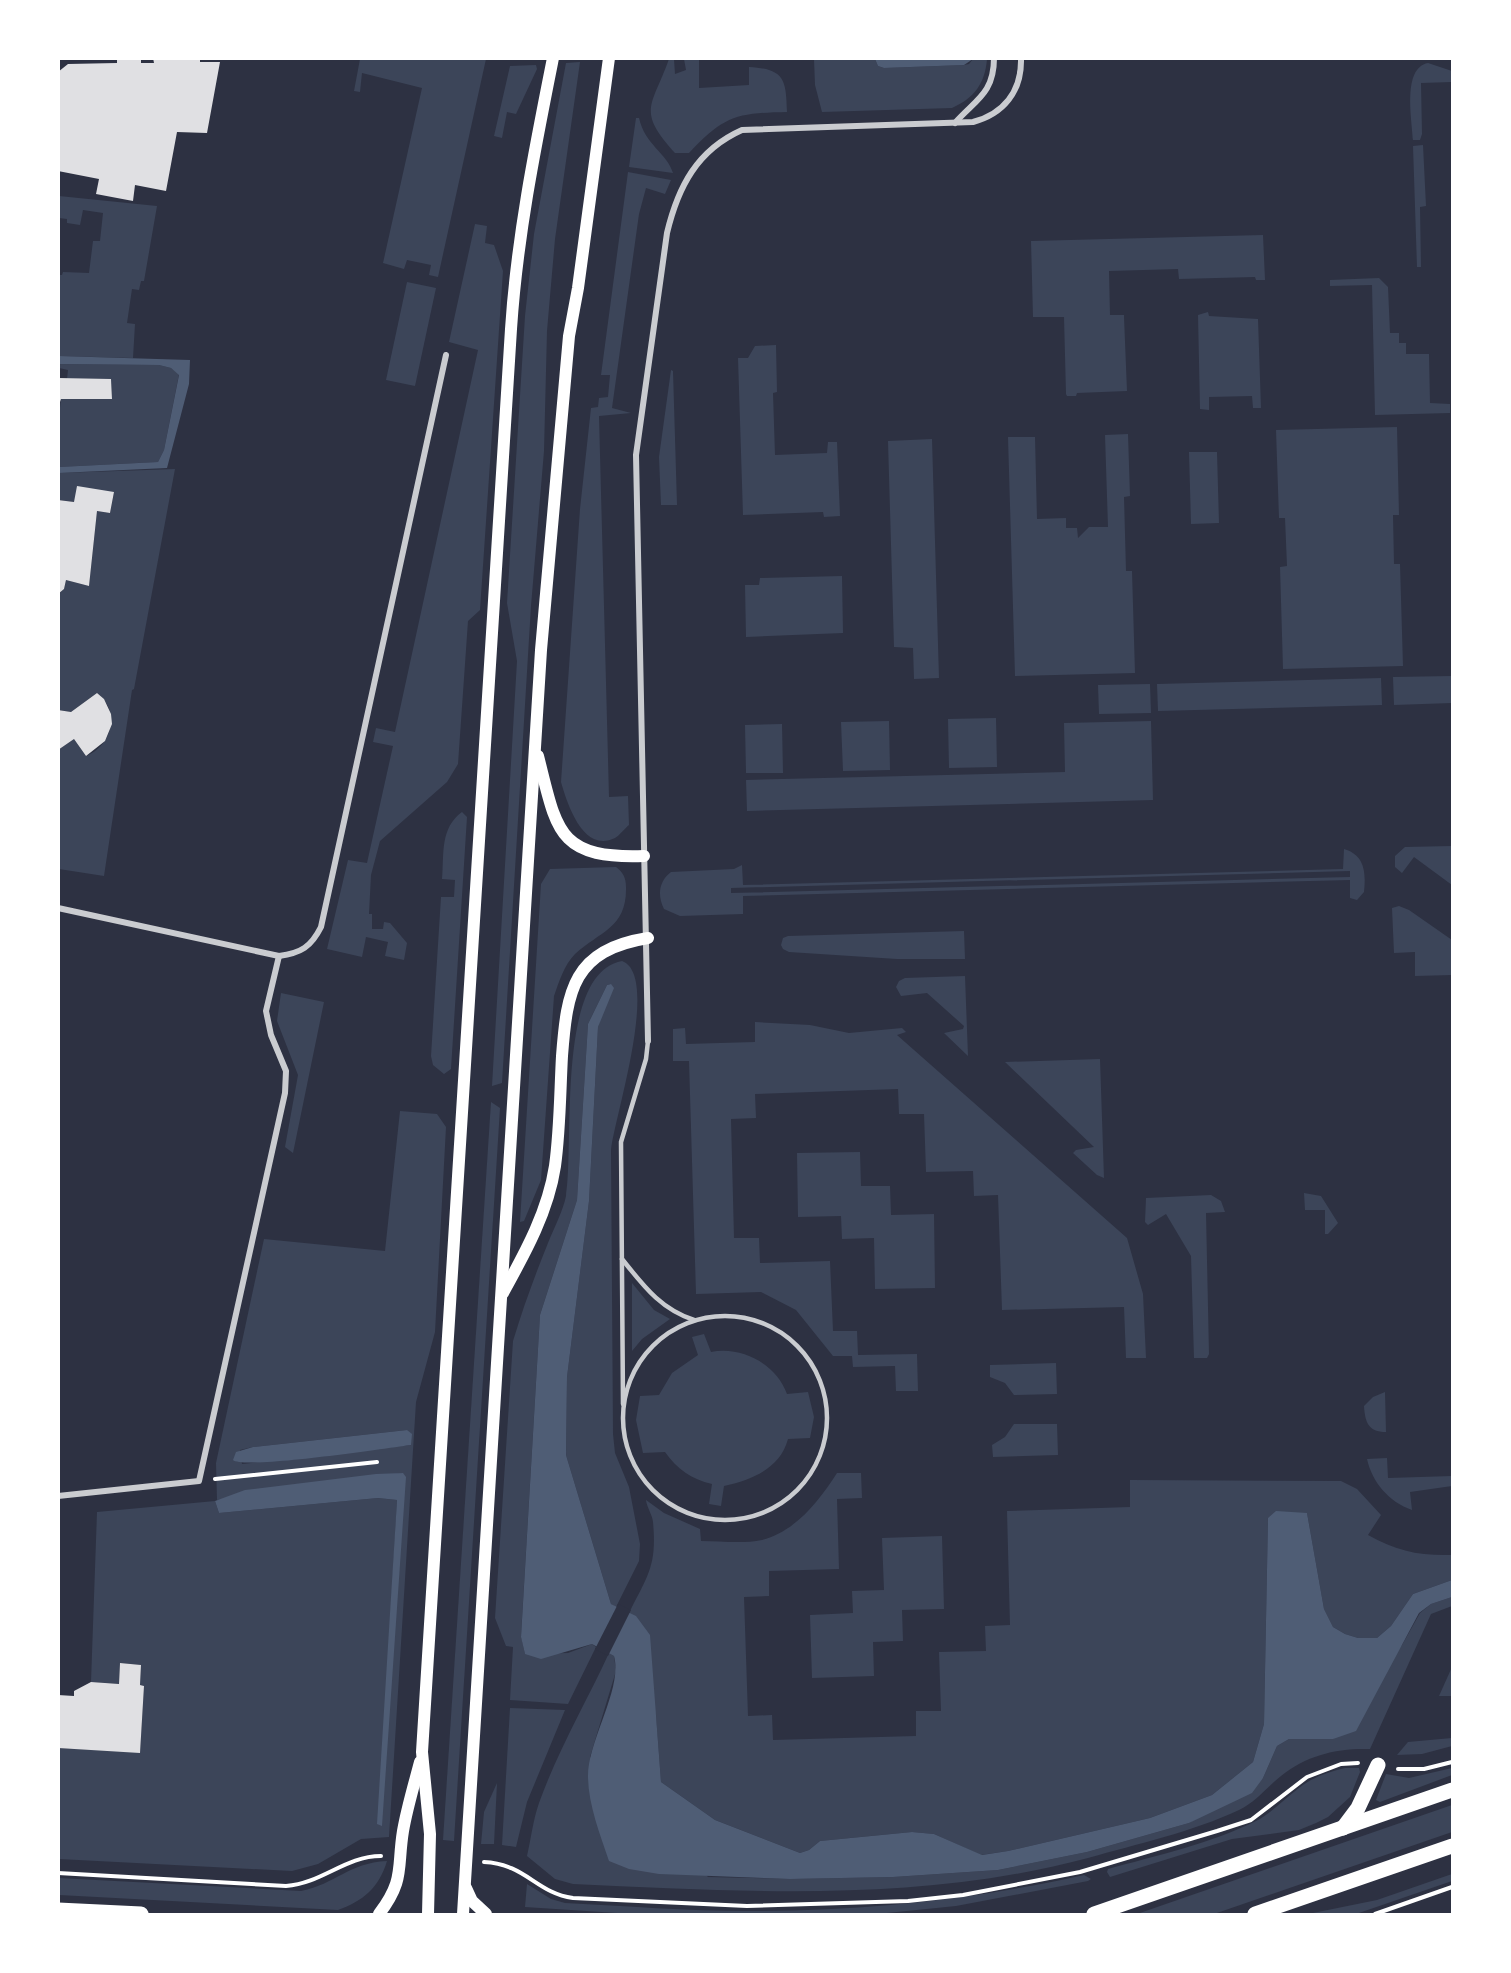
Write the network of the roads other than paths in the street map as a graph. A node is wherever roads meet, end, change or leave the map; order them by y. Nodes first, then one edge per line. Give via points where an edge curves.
1 (553, 58) edge
2 (609, 58) edge
3 (994, 58) edge
4 (1022, 58) edge
5 (955, 123) junction
6 (446, 355) dead end
7 (535, 744) junction
8 (644, 856) junction
9 (58, 908) edge
10 (648, 938) junction
11 (279, 956) junction
12 (648, 1041) joint
13 (622, 1259) junction
14 (501, 1297) junction
15 (694, 1320) junction
16 (623, 1420) junction
17 (58, 1497) edge
18 (422, 1752) junction
19 (1378, 1765) road end
20 (1452, 1790) edge
21 (1342, 1829) junction
22 (1452, 1846) edge
23 (465, 1880) junction
24 (58, 1910) edge
25 (141, 1914) edge
26 (379, 1914) edge
27 (428, 1914) edge
28 (463, 1914) edge
29 (486, 1914) edge
30 (1094, 1914) edge
31 (1256, 1914) edge

1 - 18 main road via 515,270
2 - 7 main road via 569,336
3 - 5 street via 984,96
4 - 5 street via 1019,81 1002,109 991,117
5 - 8 street via 742,130 702,156 674,206 636,455
6 - 11 street via 321,927 307,948
7 - 8 main road via 549,800 568,838 595,855
7 - 14 main road
8 - 10 street
9 - 11 street
10 - 12 street
10 - 14 main road via 621,942 598,955 584,968 568,997 555,1166 531,1242
11 - 17 street via 266,1011 286,1071 285,1093 199,1481
12 - 13 lane via 621,1142
13 - 15 lane via 653,1298 678,1315
13 - 16 lane
14 - 23 main road
15 - 16 lane via 665,1335 642,1358 627,1388
15 - 16 lane via 725,1316 756,1320 783,1334 806,1355 821,1381 828,1411 825,1443 813,1471 793,1495 766,1512 736,1520 705,1518 680,1510 658,1495 640,1475 630,1456
18 - 26 main road via 394,1890
18 - 27 main road via 430,1834
19 - 21 main road via 1358,1808
20 - 21 main road
21 - 30 main road
22 - 31 main road
23 - 28 main road
23 - 29 main road via 472,1901
24 - 25 main road

